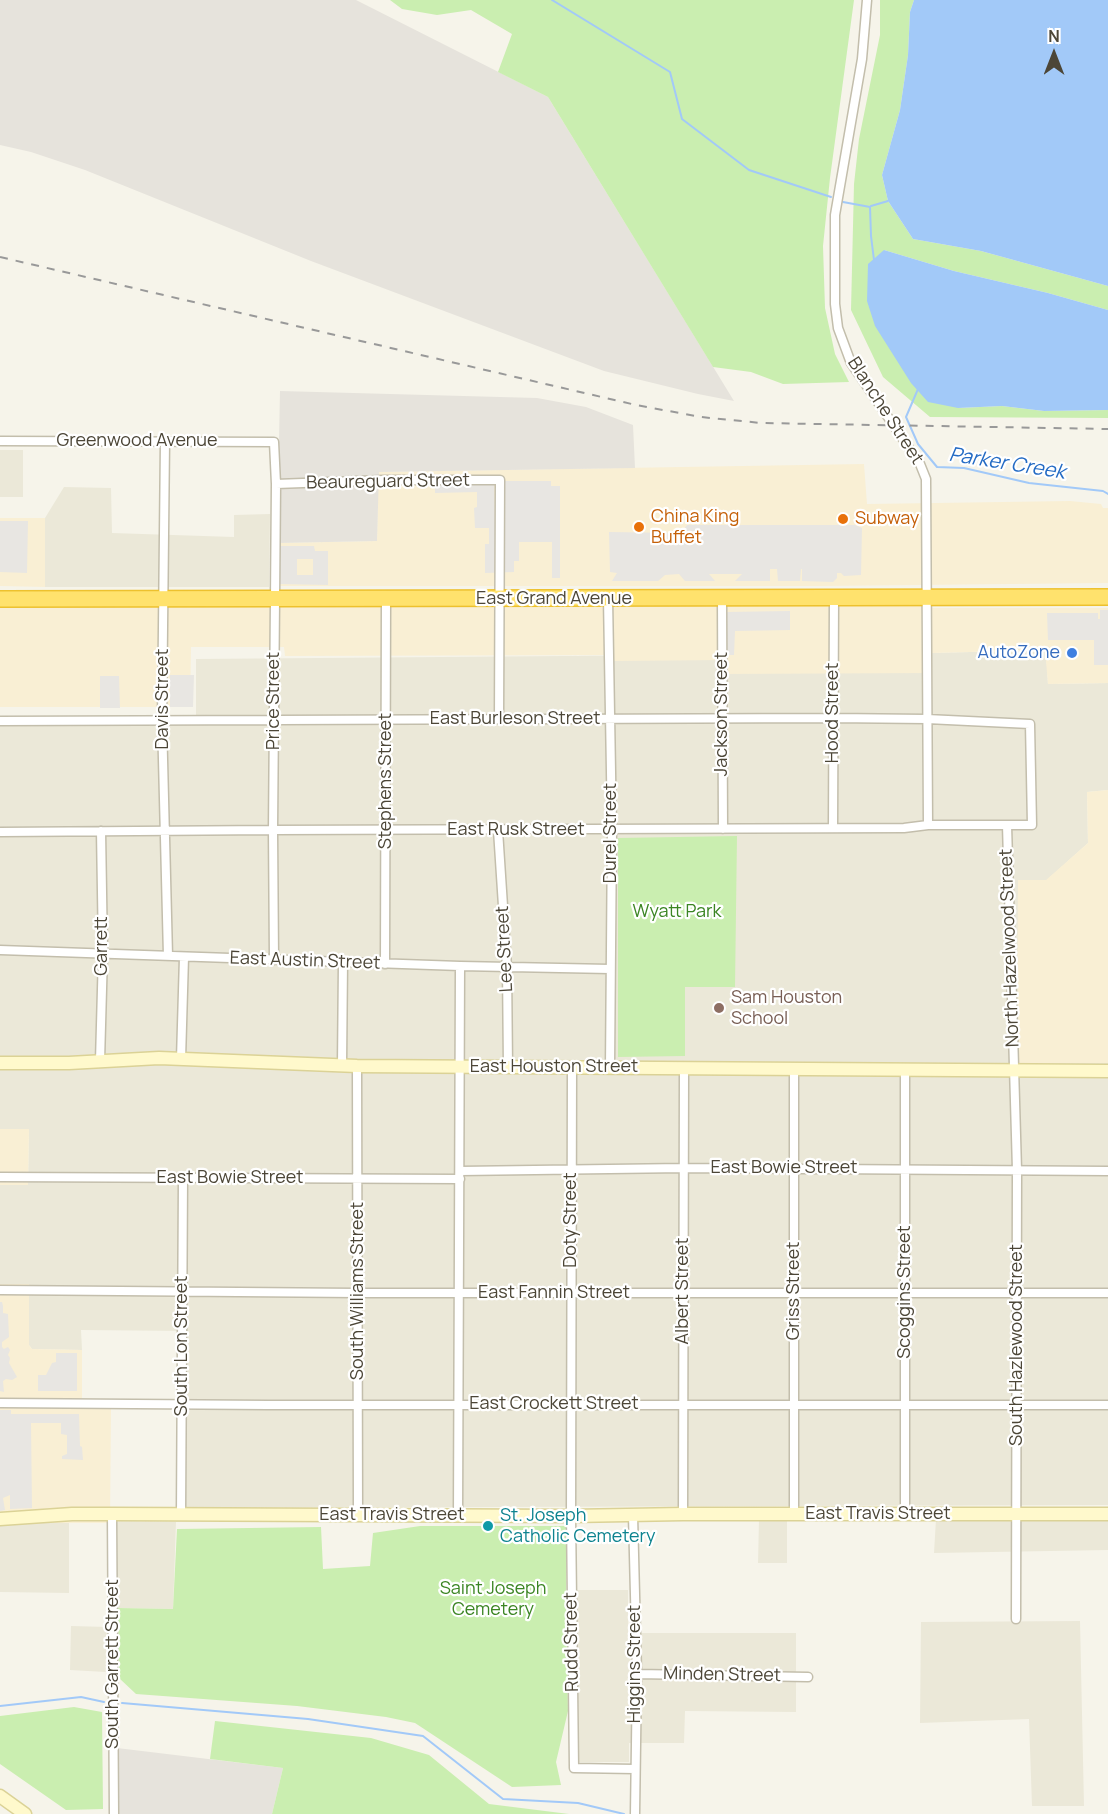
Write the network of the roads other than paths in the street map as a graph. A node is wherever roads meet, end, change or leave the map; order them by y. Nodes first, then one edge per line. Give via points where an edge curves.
1 (867, 0) edge
2 (0, 441) edge
3 (165, 441) junction
4 (274, 442) joint
5 (276, 484) junction
6 (1108, 597) edge
7 (608, 598) junction
8 (834, 598) junction
9 (927, 598) junction
10 (0, 599) edge
11 (275, 599) junction
12 (386, 599) junction
13 (499, 599) junction
14 (722, 599) junction
15 (164, 600) junction
16 (611, 718) junction
17 (833, 718) junction
18 (274, 719) junction
19 (499, 719) junction
20 (722, 719) junction
21 (927, 719) junction
22 (162, 720) junction
23 (386, 720) junction
24 (0, 721) edge
25 (1030, 724) joint
26 (928, 825) junction
27 (1007, 825) junction
28 (1032, 825) joint
29 (833, 828) junction
30 (723, 829) junction
31 (273, 830) junction
32 (386, 830) junction
33 (498, 830) junction
34 (612, 830) junction
35 (101, 831) junction
36 (164, 831) junction
37 (0, 832) edge
38 (0, 950) edge
39 (103, 953) junction
40 (168, 956) junction
41 (184, 957) junction
42 (274, 960) junction
43 (343, 962) junction
44 (386, 964) junction
45 (460, 966) junction
46 (507, 967) junction
47 (610, 969) junction
48 (181, 1059) junction
49 (100, 1061) junction
50 (0, 1063) edge
51 (342, 1065) junction
52 (357, 1066) junction
53 (460, 1067) junction
54 (572, 1067) junction
55 (610, 1067) junction
56 (508, 1068) junction
57 (684, 1068) junction
58 (794, 1069) junction
59 (905, 1070) junction
60 (1013, 1071) junction
61 (1108, 1071) edge
62 (571, 1168) junction
63 (684, 1168) junction
64 (794, 1168) junction
65 (905, 1169) junction
66 (1017, 1170) junction
67 (1108, 1170) edge
68 (460, 1175) junction
69 (0, 1177) edge
70 (183, 1178) junction
71 (357, 1178) junction
72 (0, 1290) edge
73 (182, 1291) junction
74 (358, 1293) junction
75 (459, 1293) junction
76 (571, 1293) junction
77 (683, 1293) junction
78 (794, 1293) junction
79 (905, 1293) junction
80 (1017, 1293) junction
81 (1108, 1293) edge
82 (0, 1403) edge
83 (182, 1403) junction
84 (459, 1404) junction
85 (571, 1404) junction
86 (683, 1404) junction
87 (794, 1404) junction
88 (905, 1404) junction
89 (358, 1405) junction
90 (1017, 1405) junction
91 (1108, 1405) edge
92 (112, 1514) junction
93 (181, 1514) junction
94 (682, 1514) junction
95 (794, 1514) junction
96 (905, 1514) junction
97 (1017, 1514) junction
98 (1108, 1514) edge
99 (358, 1515) junction
100 (458, 1515) junction
101 (633, 1515) junction
102 (571, 1516) junction
103 (0, 1519) edge
104 (1016, 1619) dead end
105 (637, 1674) junction
106 (808, 1677) dead end
107 (635, 1770) junction
108 (0, 1796) edge
109 (25, 1814) edge
110 (114, 1814) edge
111 (635, 1814) edge

1 - 9 street, Blanche Street via 862,58 835,215 835,310 851,363 920,464 926,479
2 - 3 street, Greenwood Avenue
3 - 4 street, Greenwood Avenue
3 - 15 street, Davis Street
4 - 5 street, Price Street
5 - 11 street, Price Street
5 - 13 street, Beaureguard Street via 500,480
6 - 9 highway, East Grand Avenue
7 - 13 highway, East Grand Avenue
7 - 14 highway, East Grand Avenue
7 - 16 street, Durel Street
8 - 9 highway, East Grand Avenue
8 - 14 highway, East Grand Avenue
8 - 17 street, Hood Street
9 - 21 street, Blanche Street
10 - 15 highway, East Grand Avenue
11 - 12 highway, East Grand Avenue
11 - 15 highway, East Grand Avenue
11 - 18 street, Price Street
12 - 13 highway, East Grand Avenue
12 - 23 street, Stephens Street
13 - 19 street
14 - 20 street, Jackson Street
15 - 22 street, Davis Street
16 - 19 street, East Burleson Street
16 - 20 street, East Burleson Street
16 - 34 street, Durel Street
17 - 20 street, East Burleson Street
17 - 21 street, East Burleson Street
17 - 29 street, Hood Street
18 - 22 street, East Burleson Street
18 - 23 street, East Burleson Street
18 - 31 street, Price Street
19 - 23 street, East Burleson Street
20 - 30 street, Jackson Street
21 - 25 street, East Burleson Street
21 - 26 street, Blanche Street
22 - 24 street, East Burleson Street
22 - 36 street, Davis Street
23 - 32 street, Stephens Street
25 - 28 street, North Hazelwood Street
26 - 27 street, East Rusk Street
26 - 29 street, East Rusk Street
27 - 28 street, East Rusk Street
27 - 60 street, North Hazelwood Street
29 - 30 street, East Rusk Street
30 - 34 street, East Rusk Street
31 - 32 street, East Rusk Street
31 - 36 street, East Rusk Street
31 - 42 street, Price Street
32 - 33 street, East Rusk Street
32 - 44 street, Stephens Street
33 - 34 street, East Rusk Street
33 - 46 street, Lee Street
34 - 47 street, Durel Street
35 - 36 street, East Rusk Street
35 - 37 street, East Rusk Street
35 - 39 street, Garrett
36 - 40 street, Davis Street
38 - 39 street, East Austin Street
39 - 40 street, East Austin Street
39 - 49 street, Garrett
40 - 41 street, East Austin Street
41 - 42 street, East Austin Street
41 - 48 street
42 - 43 street, East Austin Street
43 - 44 street, East Austin Street
43 - 51 street
44 - 45 street, East Austin Street
45 - 46 street, East Austin Street
45 - 53 street
46 - 47 street, East Austin Street
46 - 56 street, Lee Street
47 - 55 street, Durel Street
48 - 49 street, East Houston Street
48 - 51 street, East Houston Street
49 - 50 street, East Houston Street
51 - 52 street, East Houston Street
52 - 53 street, East Houston Street
52 - 71 street, South Williams Street
53 - 56 street, East Houston Street
53 - 68 street
54 - 55 street, East Houston Street
54 - 56 street, East Houston Street
54 - 62 street, Doty Street
55 - 57 street, East Houston Street
57 - 58 street, East Houston Street
57 - 63 street, Albert Street
58 - 59 street, East Houston Street
58 - 64 street, Griss Street
59 - 60 street, East Houston Street
59 - 65 street, Scoggins Street
60 - 61 street, East Houston Street
60 - 66 street, South Hazlewood Street
62 - 63 street, East Bowie Street
62 - 68 street, East Bowie Street
62 - 76 street, Doty Street
63 - 64 street, East Bowie Street
63 - 77 street, Albert Street
64 - 65 street, East Bowie Street
64 - 78 street, Griss Street
65 - 66 street, East Bowie Street
65 - 79 street, Scoggins Street
66 - 67 street, East Bowie Street
66 - 80 street, South Hazlewood Street
68 - 71 street, East Bowie Street
68 - 75 street
69 - 70 street, East Bowie Street
70 - 71 street, East Bowie Street
70 - 73 street, South Lon Street
71 - 74 street, South Williams Street
72 - 73 street, East Fannin Street
73 - 74 street, East Fannin Street
73 - 83 street, South Lon Street
74 - 75 street, East Fannin Street
74 - 89 street, South Williams Street
75 - 76 street, East Fannin Street
75 - 84 street
76 - 77 street, East Fannin Street
76 - 85 street, Doty Street
77 - 78 street, East Fannin Street
77 - 86 street, Albert Street
78 - 79 street, East Fannin Street
78 - 87 street, Griss Street
79 - 80 street, East Fannin Street
79 - 88 street, Scoggins Street
80 - 81 street, East Fannin Street
80 - 90 street, South Hazlewood Street
82 - 83 street, East Crockett Street
83 - 89 street, East Crockett Street
83 - 93 street, South Lon Street
84 - 85 street, East Crockett Street
84 - 89 street, East Crockett Street
84 - 100 street
85 - 86 street, East Crockett Street
85 - 102 street, Doty Street
86 - 87 street, East Crockett Street
86 - 94 street, Albert Street
87 - 88 street, East Crockett Street
87 - 95 street, Griss Street
88 - 90 street, East Crockett Street
88 - 96 street, Scoggins Street
89 - 99 street, South Williams Street
90 - 91 street, East Crockett Street
90 - 97 street, South Hazlewood Street
92 - 93 street, East Travis Street
92 - 103 street, East Travis Street
92 - 110 street, South Garrett Street
93 - 99 street, East Travis Street
94 - 95 street, East Travis Street
94 - 101 street, East Travis Street
95 - 96 street, East Travis Street
96 - 97 street, East Travis Street
97 - 98 street, East Travis Street
97 - 104 street, South Hazlewood Street
99 - 100 street, East Travis Street
100 - 102 street, East Travis Street
101 - 102 street, East Travis Street
101 - 105 street, Higgins Street
102 - 107 street, Rudd Street via 574,1768
105 - 106 street, Minden Street
105 - 107 street, Higgins Street
107 - 111 street, Higgins Street
108 - 109 street

